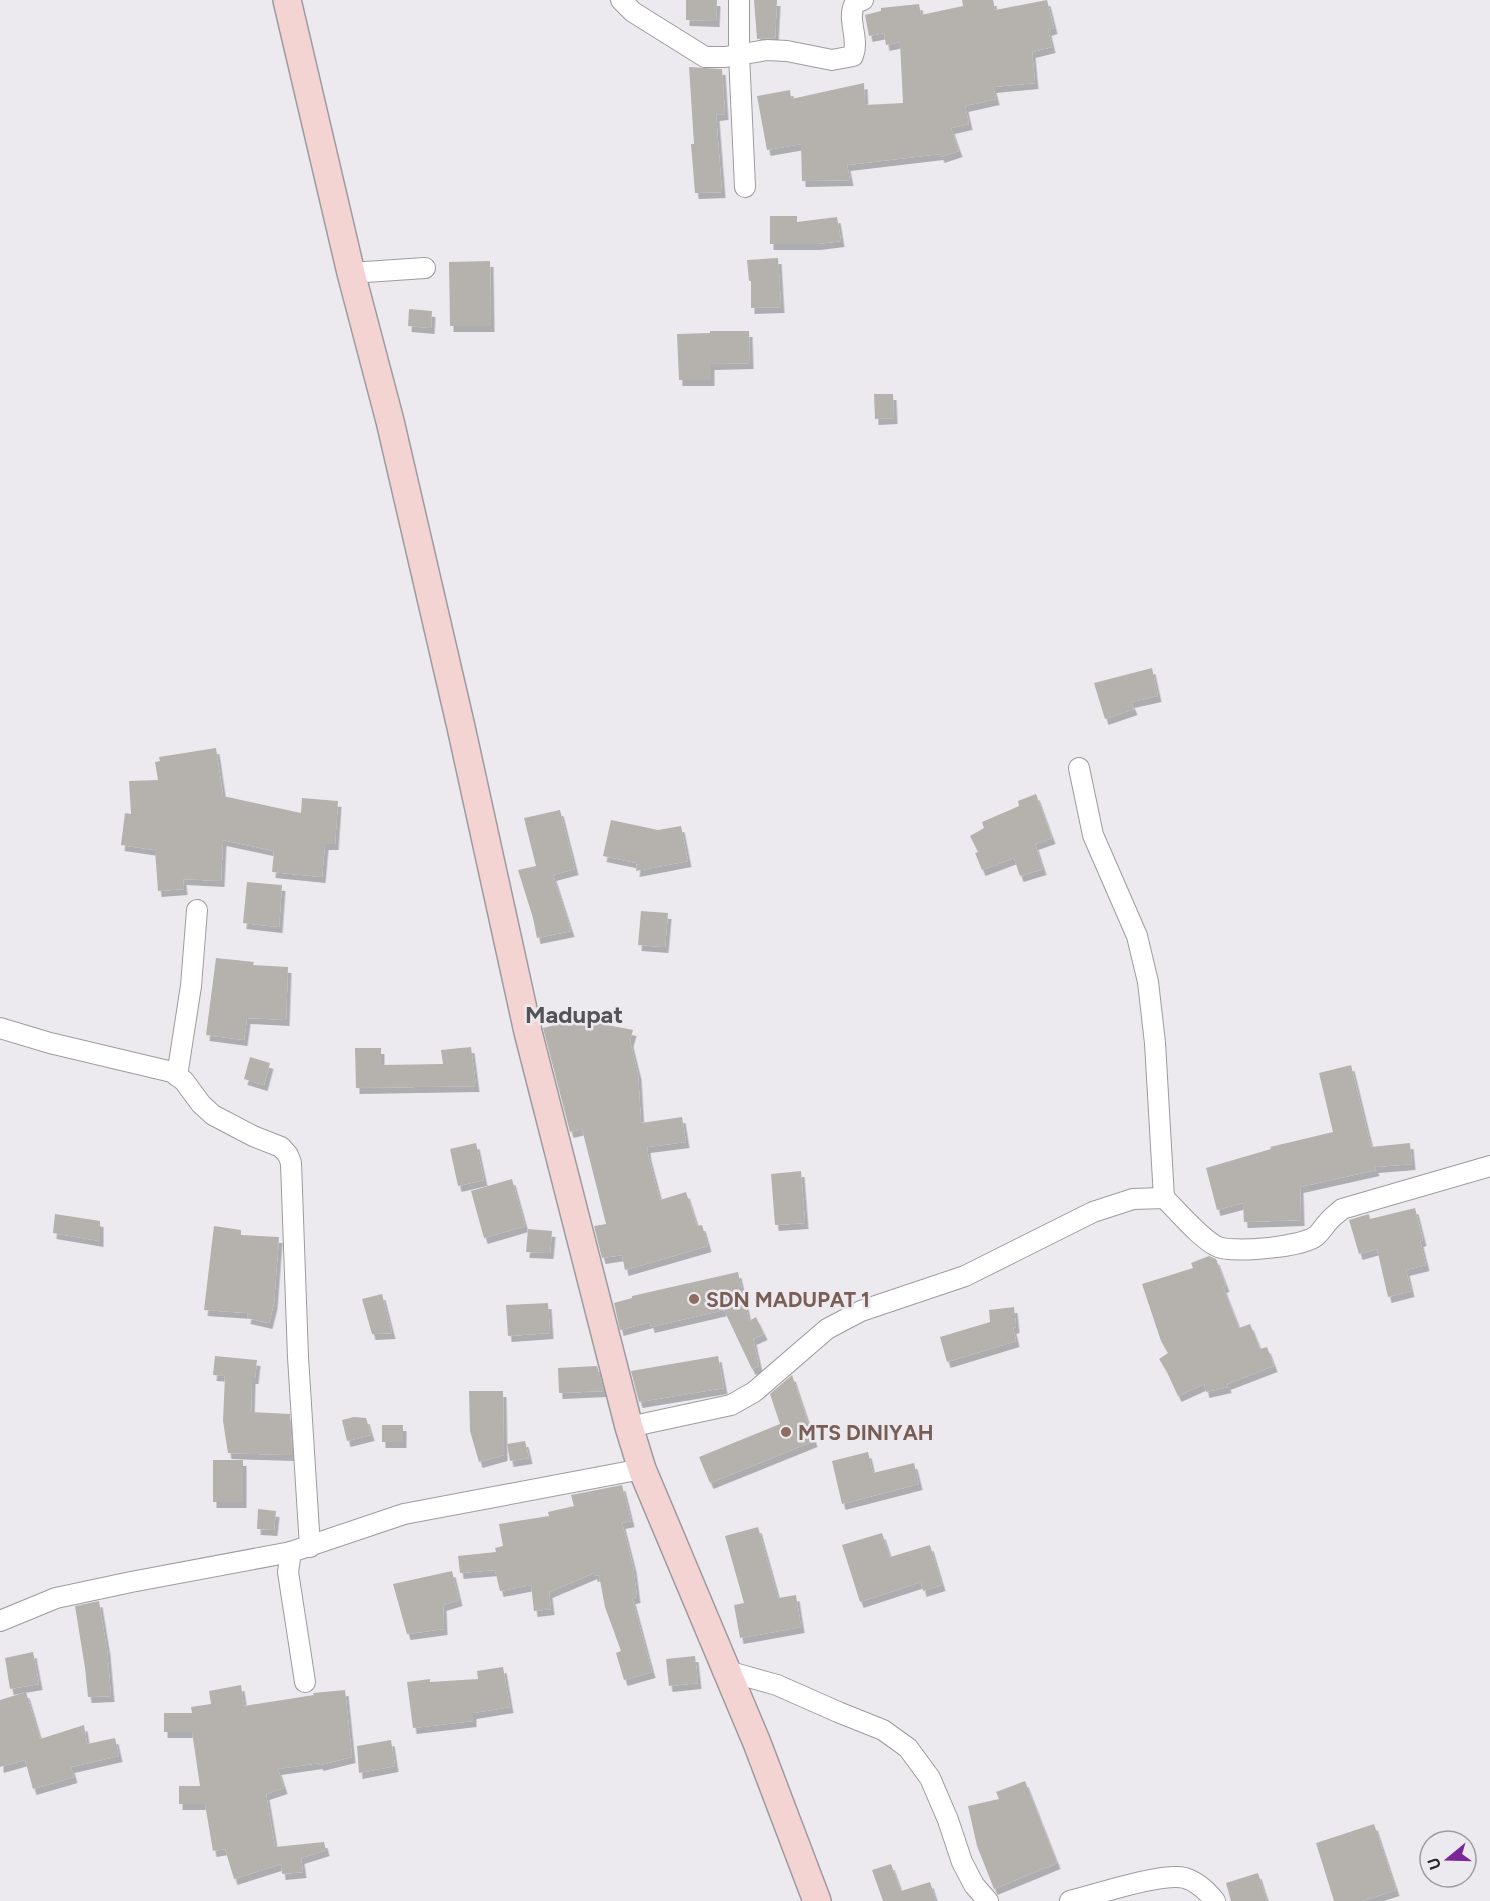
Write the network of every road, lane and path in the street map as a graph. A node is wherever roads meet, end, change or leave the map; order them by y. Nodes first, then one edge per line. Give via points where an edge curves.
1 (287, 0) edge
2 (621, 0) edge
3 (739, 0) edge
4 (863, 0) edge
5 (739, 54) junction
6 (745, 187) dead end
7 (425, 268) dead end
8 (351, 273) junction
9 (1079, 768) dead end
10 (197, 910) dead end
11 (0, 1028) edge
12 (177, 1076) junction
13 (1490, 1166) edge
14 (1164, 1198) junction
15 (628, 1427) junction
16 (642, 1469) junction
17 (301, 1550) junction
18 (0, 1622) edge
19 (727, 1671) junction
20 (305, 1682) dead end
21 (817, 1901) edge
22 (988, 1901) edge
23 (1070, 1901) edge
24 (1215, 1901) edge

1 - 8 street
2 - 5 street via 633,12 705,57
3 - 5 street
4 - 5 street via 855,3 851,11 856,47 853,56 832,60 767,50
5 - 6 street
7 - 8 street
8 - 15 street via 390,421 528,1032
9 - 14 street via 1093,835 1137,936 1148,982
10 - 12 street via 191,986
11 - 12 street via 160,1068
12 - 17 street via 213,1115 281,1147 291,1163
13 - 14 street via 1342,1209 1316,1237 1292,1245 1219,1248
14 - 15 street via 1133,1199 1094,1212 965,1276 861,1311 827,1329 754,1392 731,1405
15 - 16 street
16 - 17 street via 404,1514
16 - 19 street
17 - 18 street via 56,1598
17 - 20 street via 288,1572
19 - 21 street
19 - 22 street via 777,1685 883,1730 908,1748 930,1778 962,1862
23 - 24 street via 1154,1880 1184,1878 1204,1887

